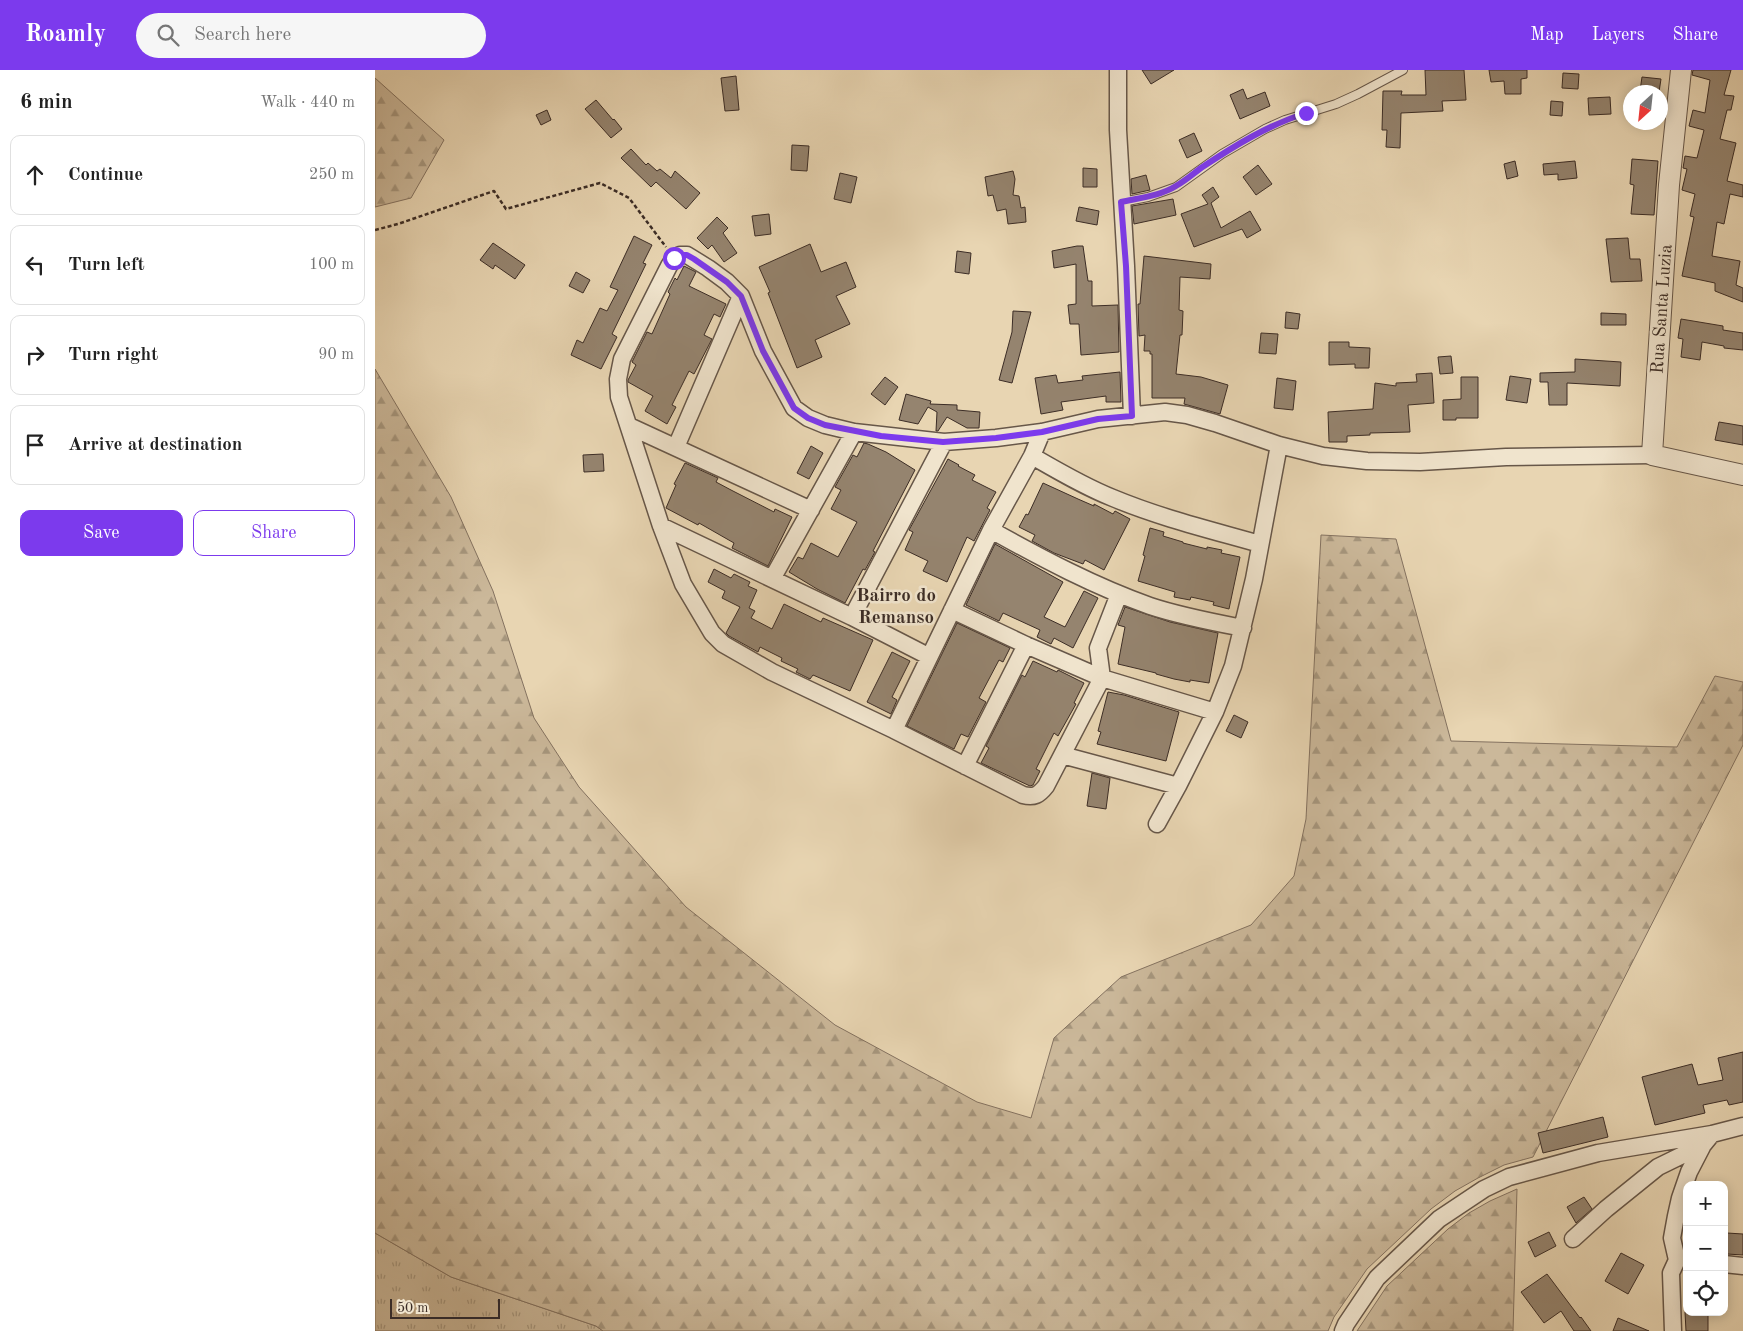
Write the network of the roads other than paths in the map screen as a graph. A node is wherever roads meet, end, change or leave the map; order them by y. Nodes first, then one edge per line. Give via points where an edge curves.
1 (1118, 70) edge
2 (1403, 70) edge
3 (1681, 70) edge
4 (1121, 202) junction
5 (741, 296) junction
6 (1132, 416) junction
7 (629, 426) junction
8 (854, 432) junction
9 (1042, 432) junction
10 (943, 442) junction
11 (1279, 445) junction
12 (676, 447) junction
13 (1652, 455) junction
14 (1032, 456) junction
15 (1743, 475) edge
16 (811, 510) junction
17 (661, 526) junction
18 (991, 530) junction
19 (1260, 544) junction
20 (772, 579) junction
21 (1119, 594) junction
22 (951, 610) junction
23 (852, 617) junction
24 (1243, 628) junction
25 (1026, 645) junction
26 (928, 656) junction
27 (1102, 678) junction
28 (1215, 712) junction
29 (894, 730) junction
30 (1062, 755) junction
31 (965, 766) junction
32 (1178, 786) junction
33 (1157, 824) dead end
34 (1743, 1126) edge
35 (1707, 1140) junction
36 (1573, 1239) dead end
37 (1682, 1260) edge
38 (1728, 1264) edge
39 (1743, 1266) edge
40 (1343, 1331) edge
41 (1673, 1331) edge

1 - 4 street
2 - 4 lane via 1337,104 1265,129 1222,154 1176,187
3 - 13 street, Rua Santa Luzia via 1669,185
4 - 6 street
5 - 7 street via 727,282 687,255 674,258 622,359 619,397
5 - 8 street via 763,351 794,408 825,425
5 - 12 street
6 - 9 street via 1098,419
6 - 11 street via 1165,412 1187,415
7 - 12 street
7 - 17 street
8 - 10 street
8 - 16 street
9 - 10 street
9 - 14 street
10 - 23 street
11 - 13 street via 1323,456 1367,461
11 - 19 street
12 - 16 street
13 - 15 street
14 - 18 street
14 - 19 street via 1112,498 1148,512
16 - 20 street
17 - 20 street
17 - 29 street via 683,584 707,626 723,644 772,672
18 - 21 street via 1066,571
18 - 22 street
19 - 24 street
20 - 23 street
21 - 24 street via 1191,617
21 - 27 street via 1098,648
22 - 25 street
22 - 26 street
23 - 26 street
24 - 28 street via 1229,680
25 - 27 street
25 - 31 street
26 - 29 street
27 - 28 street
27 - 30 street
28 - 32 street
29 - 31 street
30 - 31 street via 1046,786 1037,796 1031,797
30 - 32 street
32 - 33 street
34 - 35 street
35 - 36 street via 1658,1167
35 - 37 street via 1689,1172 1676,1216 1672,1238
35 - 40 street via 1598,1153 1509,1177 1484,1189 1439,1219 1377,1278
37 - 41 street via 1671,1273
38 - 39 street

